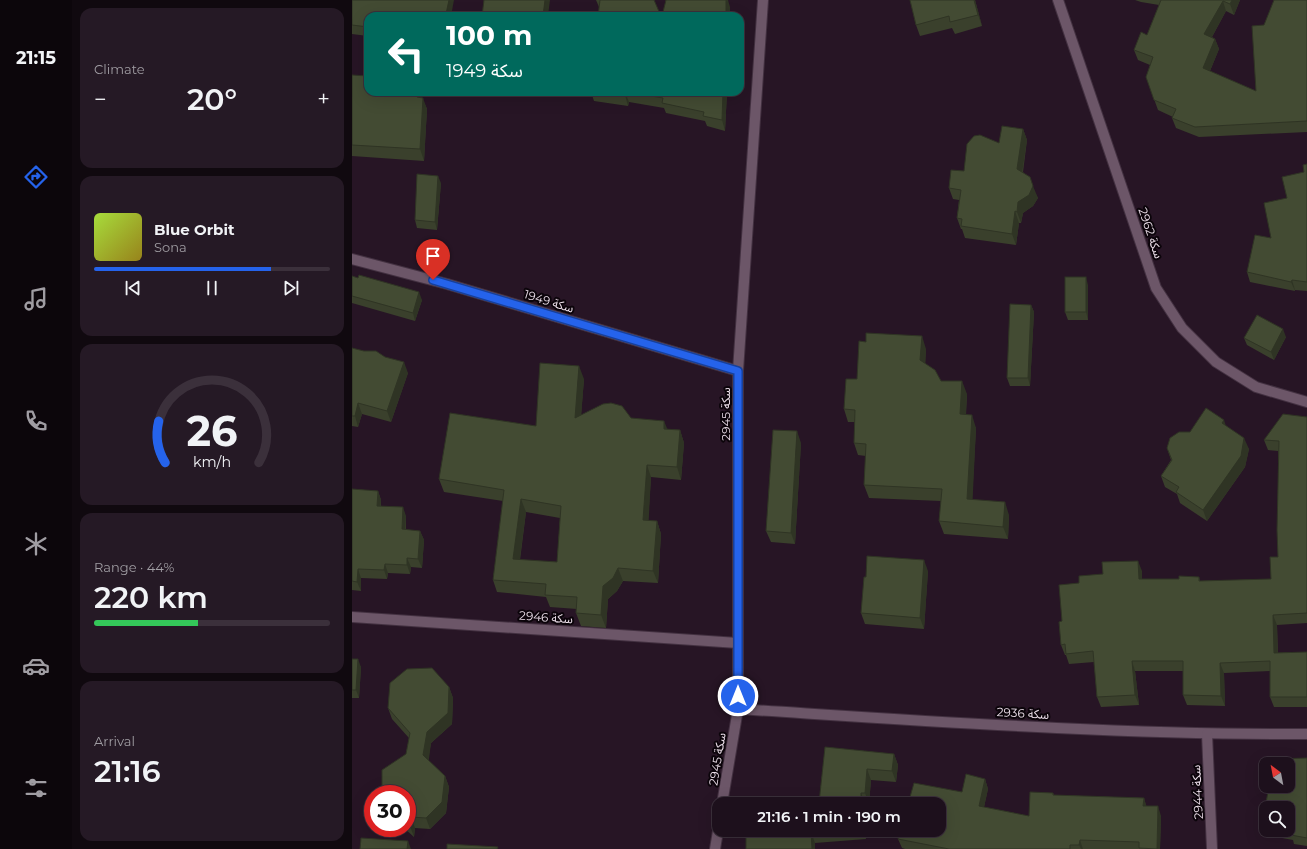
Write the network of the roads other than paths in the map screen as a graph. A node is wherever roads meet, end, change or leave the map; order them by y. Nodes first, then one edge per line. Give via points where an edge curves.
1 (763, 0) edge
2 (1058, 0) edge
3 (352, 258) edge
4 (738, 371) junction
5 (1307, 402) edge
6 (352, 617) edge
7 (738, 642) junction
8 (738, 709) junction
9 (1207, 734) junction
10 (1307, 734) edge
11 (723, 797) edge
12 (717, 837) edge
13 (715, 849) edge
14 (1212, 849) edge

1 - 4 street, سكة 2945
2 - 5 street, سكة 2962 via 1156,288 1182,328 1216,362 1256,387
3 - 4 street, سكة 1949
4 - 7 street, سكة 2945
6 - 7 street, سكة 2946
7 - 8 street, سكة 2945
8 - 9 street, سكة 2936 via 1015,726
8 - 11 street, سكة 2945
9 - 10 street, سكة 2936
9 - 14 street, سكة 2944
12 - 13 street

